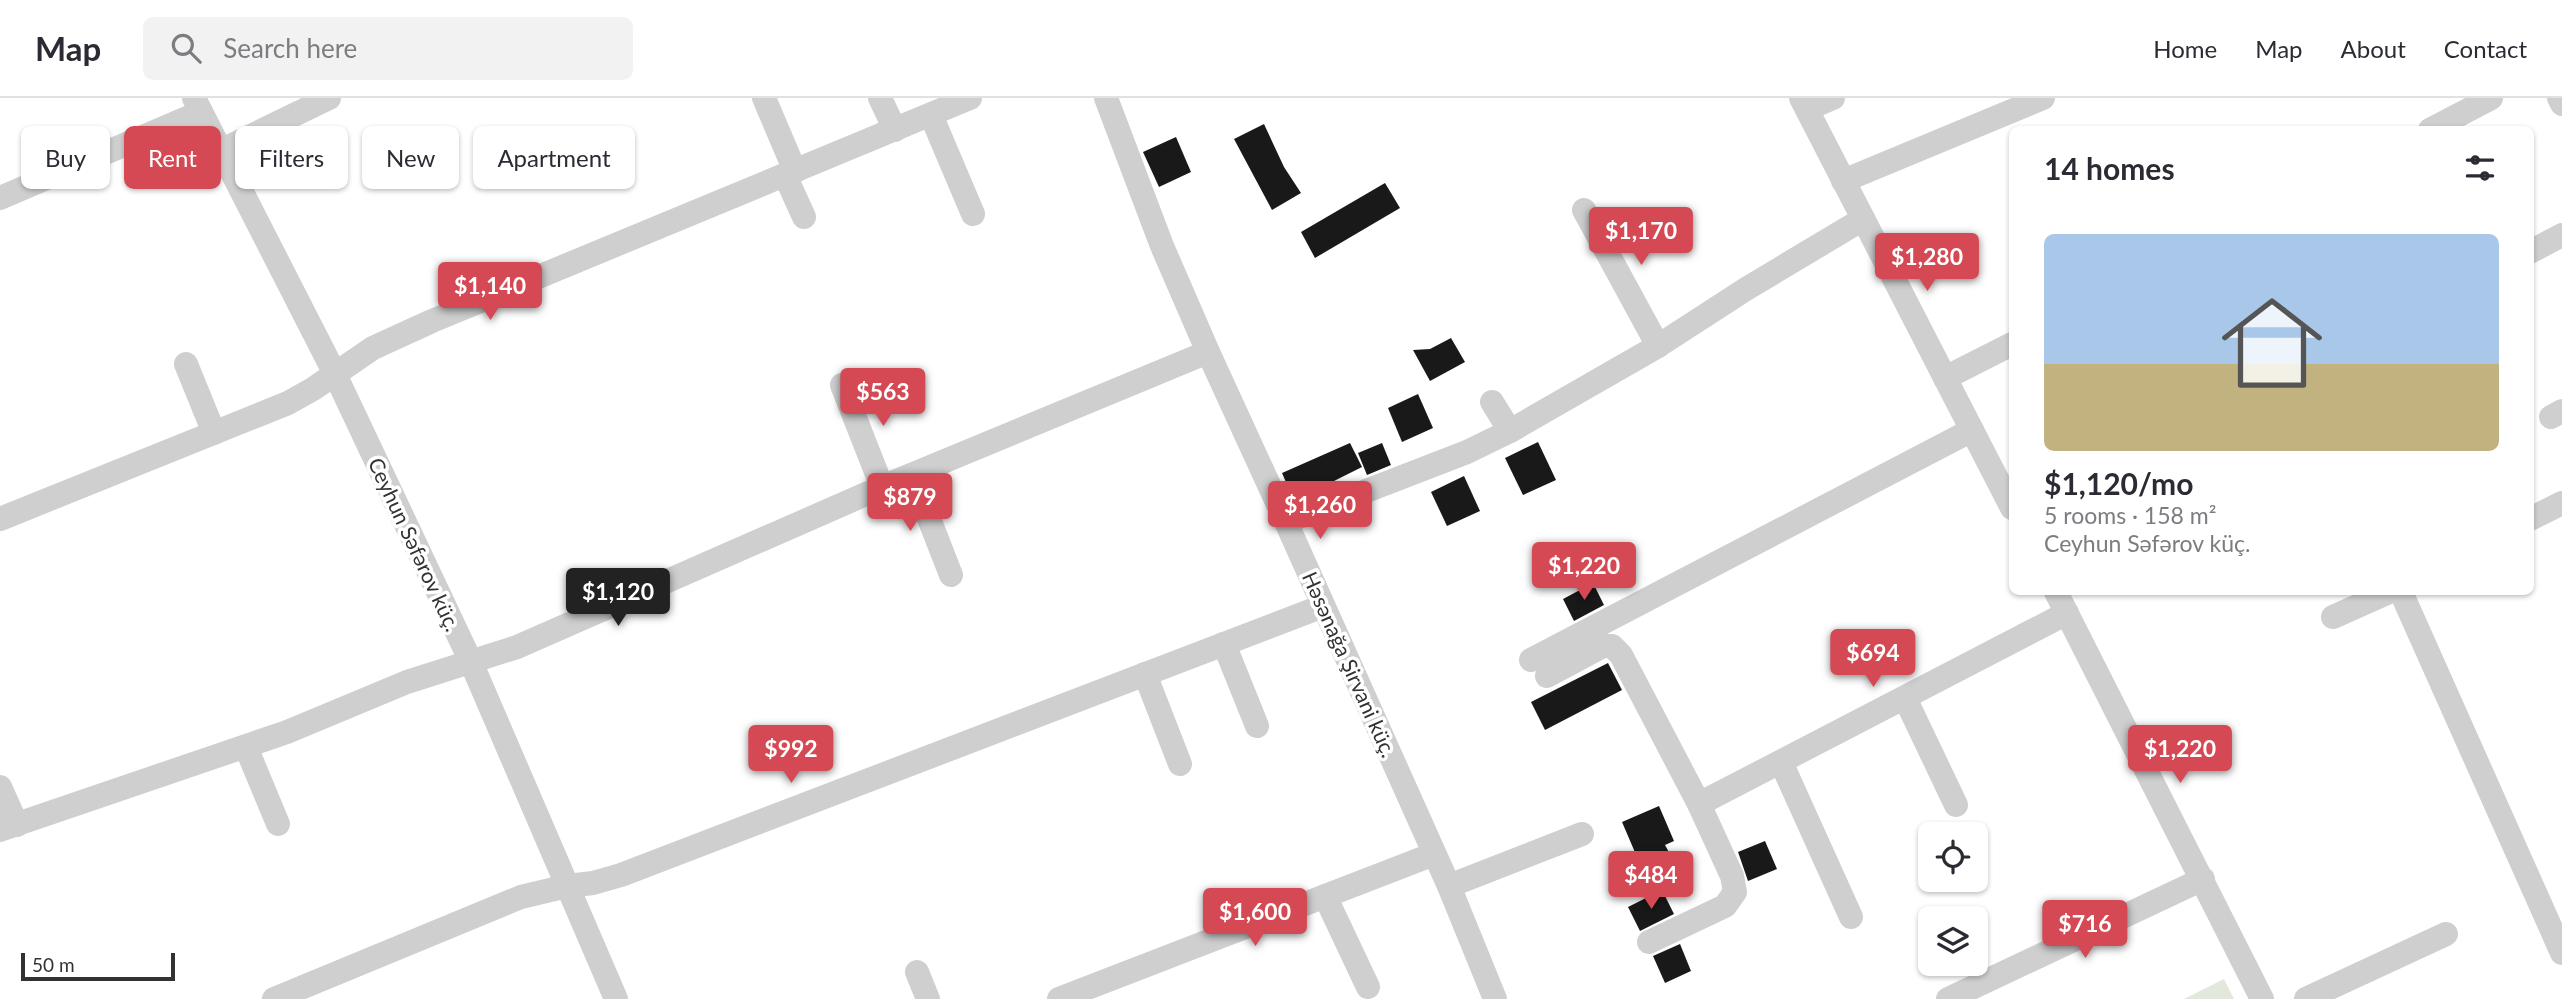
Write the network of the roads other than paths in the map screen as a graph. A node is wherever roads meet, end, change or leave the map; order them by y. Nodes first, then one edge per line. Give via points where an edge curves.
1 (329, 98) edge
2 (764, 98) edge
3 (880, 98) edge
4 (970, 98) edge
5 (1106, 98) edge
6 (1833, 98) edge
7 (2043, 98) edge
8 (2491, 98) edge
9 (2559, 98) edge
10 (1804, 103) edge
11 (2562, 104) edge
12 (197, 105) edge
13 (931, 115) junction
14 (208, 126) edge
15 (2438, 126) edge
16 (895, 130) junction
17 (221, 150) edge
18 (221, 152) edge
19 (790, 173) junction
20 (1843, 181) junction
21 (0, 198) edge
22 (1584, 210) dead end
23 (973, 214) dead end
24 (804, 217) dead end
25 (1863, 219) junction
26 (2562, 235) edge
27 (2534, 250) edge
28 (1658, 346) junction
29 (2009, 346) edge
30 (1208, 352) junction
31 (186, 364) dead end
32 (335, 374) junction
33 (1945, 378) junction
34 (842, 385) dead end
35 (1492, 402) dead end
36 (1972, 430) junction
37 (1510, 431) junction
38 (214, 433) junction
39 (912, 475) junction
40 (882, 487) junction
41 (2009, 502) edge
42 (2561, 506) edge
43 (2534, 517) edge
44 (0, 519) edge
45 (1286, 522) junction
46 (951, 575) dead end
47 (2382, 595) edge
48 (2401, 595) edge
49 (2061, 602) edge
50 (1323, 606) junction
51 (2333, 617) dead end
52 (1224, 644) junction
53 (471, 662) junction
54 (1145, 674) junction
55 (1905, 698) junction
56 (1257, 726) dead end
57 (246, 747) junction
58 (1780, 762) junction
59 (1180, 764) dead end
60 (0, 787) edge
61 (1699, 804) junction
62 (1956, 805) dead end
63 (278, 824) dead end
64 (8, 827) edge
65 (1582, 834) dead end
66 (1434, 854) junction
67 (2203, 879) junction
68 (567, 886) junction
69 (1449, 886) junction
70 (1325, 897) junction
71 (1851, 917) dead end
72 (2446, 934) dead end
73 (1649, 942) dead end
74 (2562, 953) edge
75 (917, 972) dead end
76 (1368, 988) dead end
77 (1098, 992) edge
78 (274, 999) edge
79 (616, 999) edge
80 (928, 999) edge
81 (1059, 999) edge
82 (1495, 999) edge
83 (1948, 999) edge
84 (2262, 999) edge
85 (2306, 999) edge

1 - 17 street
2 - 19 street
3 - 16 street
4 - 13 street
5 - 30 street, Həsənağa Şirvani küç.
6 - 10 street
7 - 20 street
8 - 15 street
9 - 11 street
10 - 20 street
12 - 14 street, Ceyhun Səfərov küç.
12 - 21 street
13 - 16 street
13 - 23 street
16 - 19 street
18 - 32 street, Ceyhun Səfərov küç.
19 - 24 street
19 - 32 street via 432,321 373,348
20 - 25 street
22 - 28 street
25 - 28 street
25 - 33 street
26 - 27 street
28 - 37 street
29 - 33 street
30 - 39 street
30 - 45 street, Həsənağa Şirvani küç.
31 - 38 street
32 - 38 street via 288,403
32 - 53 street, Ceyhun Səfərov küç.
33 - 36 street
34 - 40 street
35 - 37 street
36 - 41 street
36 - 61 street via 1539,668 1612,646 1621,655
37 - 45 street
38 - 44 street
39 - 40 street
39 - 46 street
40 - 53 street via 517,648
42 - 43 street
45 - 50 street, Həsənağa Şirvani küç.
47 - 51 street
48 - 74 street
49 - 55 street
49 - 67 street
50 - 52 street
50 - 66 street, Həsənağa Şirvani küç.
52 - 54 street
52 - 56 street
53 - 57 street via 407,682
53 - 68 street, Ceyhun Səfərov küç.
54 - 59 street
54 - 68 street via 621,875
55 - 58 street
55 - 62 street
57 - 63 street
57 - 64 street
58 - 61 street
58 - 71 street
60 - 64 street
61 - 73 street via 1735,892 1725,906
65 - 69 street
66 - 69 street, Həsənağa Şirvani küç.
66 - 70 street
67 - 83 street
67 - 84 street
68 - 78 street via 521,897
68 - 79 street, Ceyhun Səfərov küç.
69 - 82 street, Həsənağa Şirvani küç.
70 - 76 street
70 - 77 street
72 - 85 street
75 - 80 street
77 - 81 street

